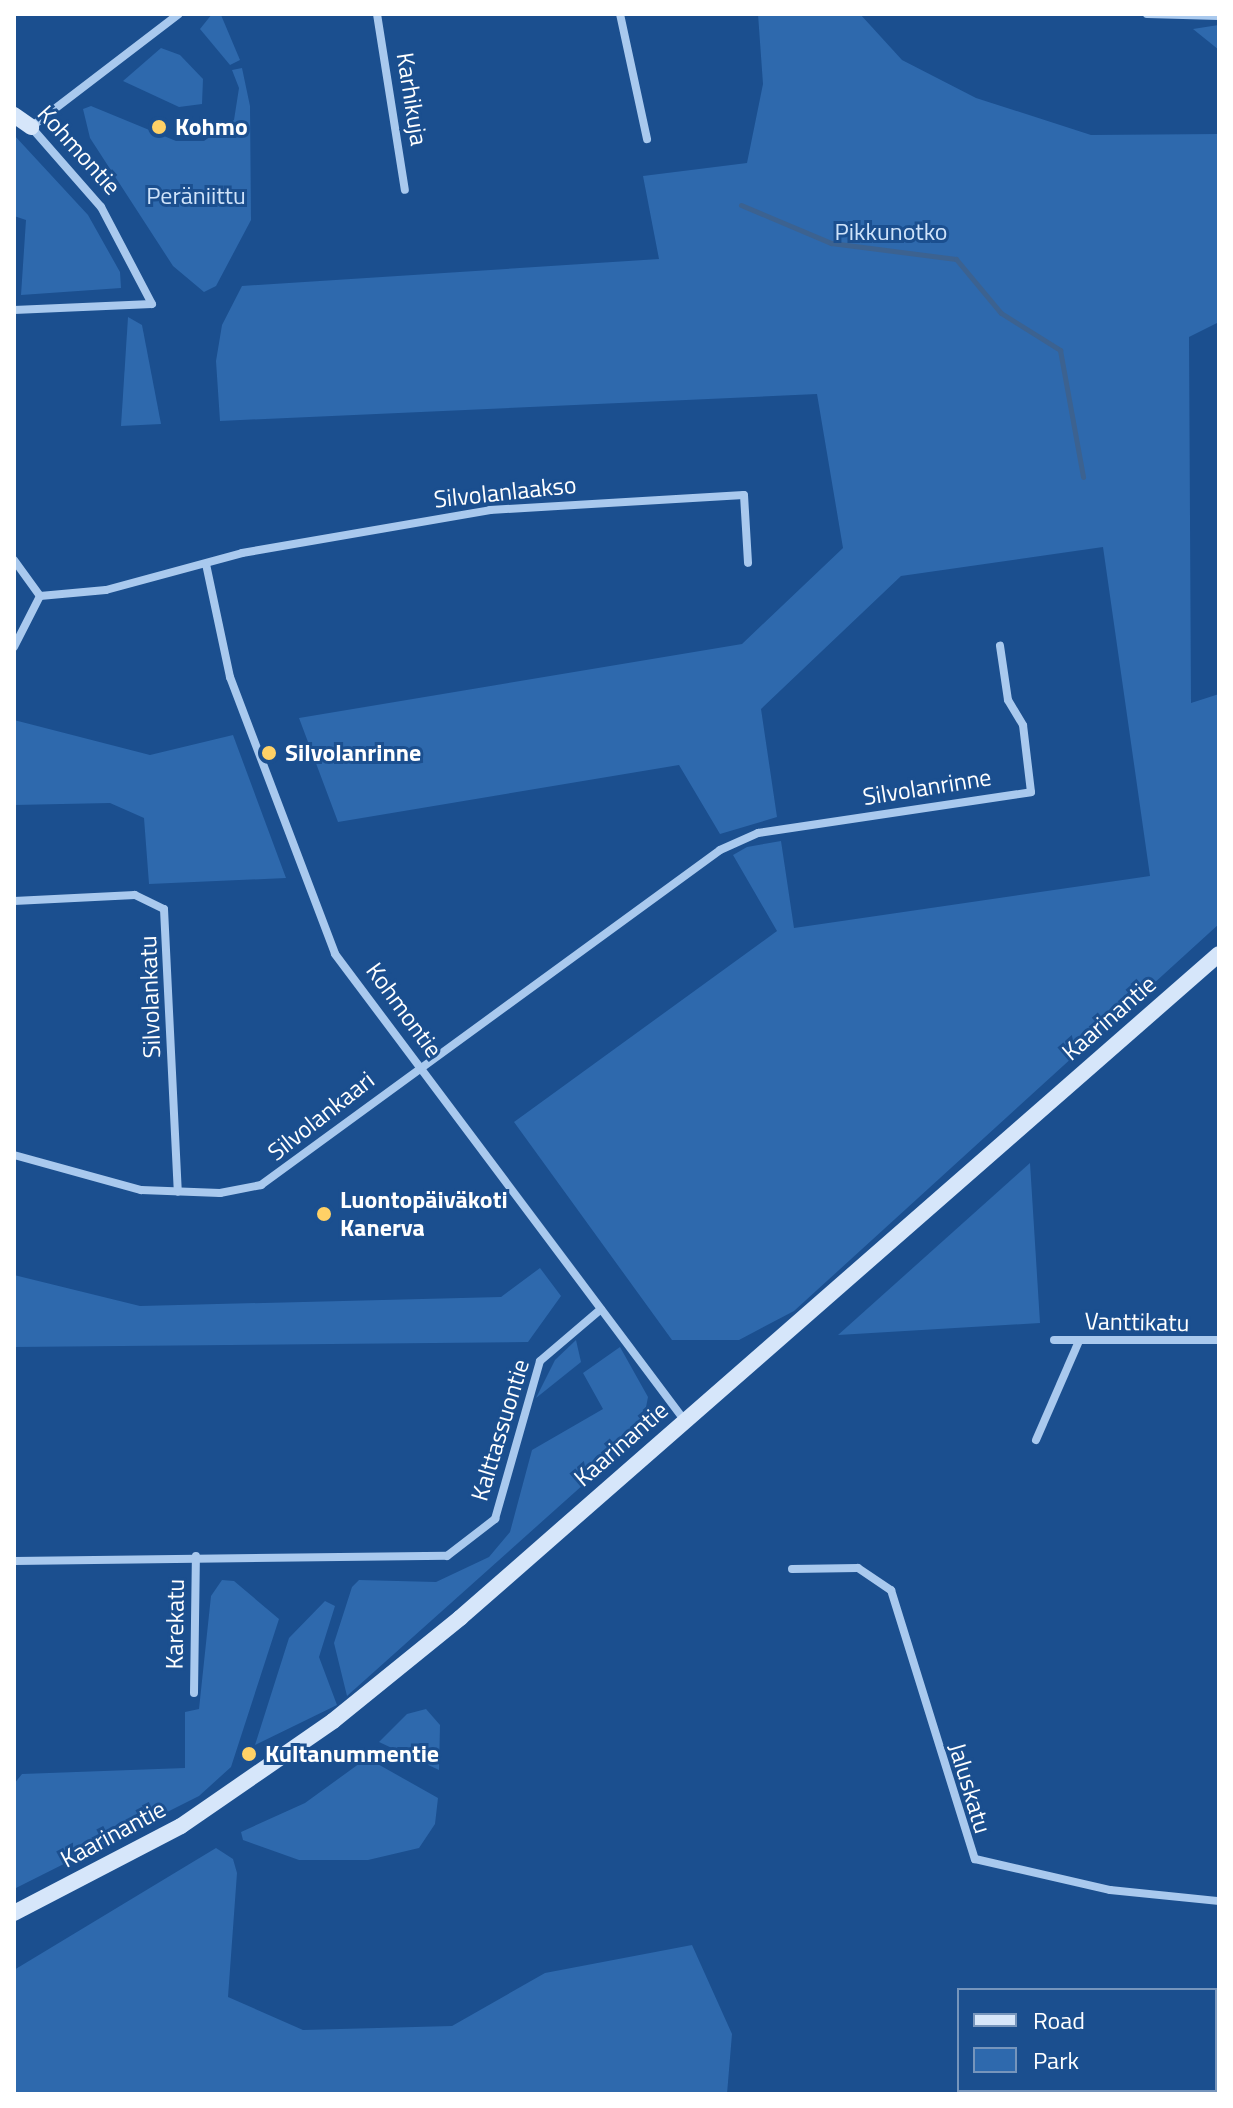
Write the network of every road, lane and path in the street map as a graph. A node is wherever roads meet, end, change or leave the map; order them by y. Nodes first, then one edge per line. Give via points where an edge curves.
1 (179, 14) edge
2 (377, 14) edge
3 (620, 14) edge
4 (1147, 14) edge
5 (1219, 16) edge
6 (14, 115) edge
7 (31, 127) junction
8 (647, 139) dead end
9 (405, 190) dead end
10 (14, 310) edge
11 (14, 560) edge
12 (748, 563) dead end
13 (206, 564) junction
14 (40, 596) junction
15 (1000, 646) dead end
16 (14, 647) edge
17 (14, 901) edge
18 (1219, 954) edge
19 (415, 1067) junction
20 (14, 1155) edge
21 (178, 1192) junction
22 (601, 1309) junction
23 (1054, 1340) dead end
24 (1219, 1340) edge
25 (1079, 1341) junction
26 (685, 1421) junction
27 (1036, 1440) dead end
28 (196, 1556) junction
29 (14, 1561) edge
30 (792, 1569) dead end
31 (194, 1693) dead end
32 (1219, 1901) edge
33 (14, 1913) edge

1 - 7 street
2 - 9 street, Karhikuja
3 - 8 street
4 - 5 street
6 - 7 main road, Kohmontie
7 - 10 street, Kohmontie via 101,207 152,304
11 - 14 street
12 - 13 street, Silvolanlaakso via 744,495 490,510
13 - 14 street via 106,590
13 - 19 street, Kohmontie via 230,677 306,891 335,954
14 - 16 street
15 - 19 street, Silvolanrinne via 1008,700 1023,725 1031,792 748,836
17 - 21 street, Silvolankatu via 135,895 164,909
18 - 26 main road, Kaarinantie
19 - 21 street, Silvolankaari via 281,1175 242,1191
19 - 22 street, Kohmontie
20 - 21 street, Silvolankaari via 141,1190
22 - 26 street, Kohmontie
22 - 28 street, Kalttassuontie via 540,1361 502,1499 475,1541 430,1561
23 - 25 street, Vanttikatu
24 - 25 street, Vanttikatu
25 - 27 street
26 - 33 main road, Kaarinantie via 460,1618 283,1758 181,1826
28 - 29 street
28 - 31 street, Karekatu
30 - 32 street, Jaluskatu via 858,1568 891,1590 975,1859 1098,1888

